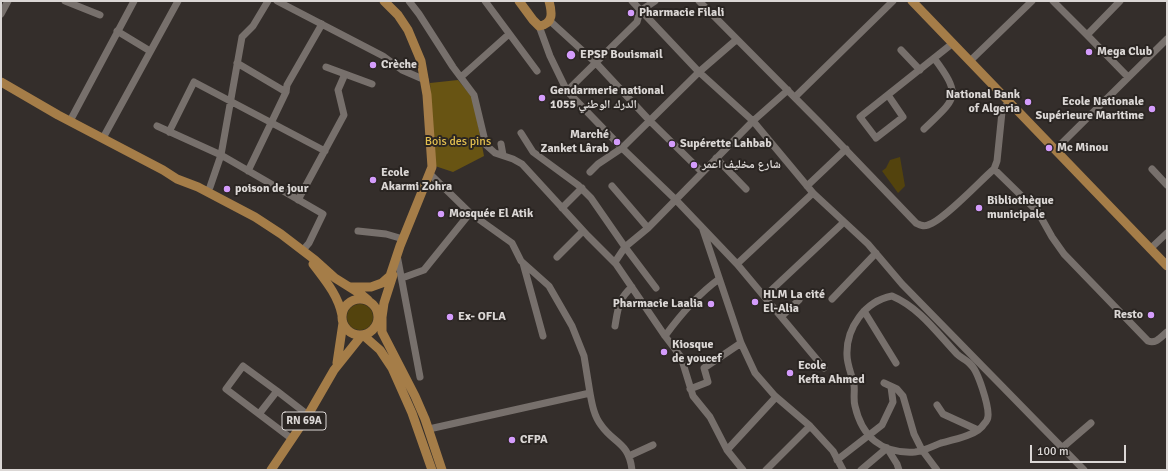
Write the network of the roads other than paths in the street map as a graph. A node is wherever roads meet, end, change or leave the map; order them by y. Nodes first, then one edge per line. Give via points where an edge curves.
1 (8, 1) edge
2 (65, 1) edge
3 (85, 1) edge
4 (134, 1) edge
5 (178, 1) edge
6 (268, 1) edge
7 (277, 1) edge
8 (384, 1) edge
9 (409, 1) edge
10 (485, 1) edge
11 (519, 1) edge
12 (549, 1) edge
13 (632, 1) edge
14 (655, 1) edge
15 (699, 1) edge
16 (893, 1) edge
17 (912, 1) edge
18 (1032, 1) edge
19 (1053, 1) edge
20 (1120, 1) edge
21 (81, 8) junction
22 (640, 11) junction
23 (1, 14) edge
24 (100, 16) dead end
25 (550, 21) junction
26 (322, 24) junction
27 (539, 26) junction
28 (118, 31) junction
29 (509, 34) junction
30 (1087, 34) junction
31 (1167, 39) edge
32 (736, 40) junction
33 (953, 43) junction
34 (901, 50) dead end
35 (150, 52) junction
36 (934, 58) junction
37 (970, 61) junction
38 (237, 62) junction
39 (596, 64) junction
40 (326, 67) dead end
41 (920, 70) junction
42 (537, 71) dead end
43 (698, 72) junction
44 (346, 74) junction
45 (462, 77) junction
46 (1128, 77) junction
47 (425, 80) junction
48 (1, 82) edge
49 (372, 84) dead end
50 (788, 90) junction
51 (567, 91) junction
52 (286, 92) junction
53 (888, 95) junction
54 (795, 98) junction
55 (230, 101) junction
56 (1009, 101) junction
57 (70, 121) junction
58 (650, 121) junction
59 (753, 121) junction
60 (272, 123) junction
61 (157, 126) dead end
62 (924, 129) dead end
63 (169, 132) junction
64 (521, 133) dead end
65 (103, 138) junction
66 (501, 144) dead end
67 (622, 148) junction
68 (846, 149) junction
69 (1056, 149) junction
70 (325, 151) junction
71 (221, 155) junction
72 (503, 155) junction
73 (716, 158) junction
74 (994, 169) junction
75 (1152, 169) dead end
76 (248, 171) junction
77 (590, 172) dead end
78 (702, 172) junction
79 (430, 174) junction
80 (1167, 185) edge
81 (612, 186) dead end
82 (807, 186) junction
83 (582, 188) junction
84 (746, 189) dead end
85 (207, 192) junction
86 (813, 193) junction
87 (298, 200) junction
88 (676, 200) junction
89 (562, 208) junction
90 (470, 213) junction
91 (844, 222) junction
92 (648, 228) junction
93 (702, 228) junction
94 (358, 231) dead end
95 (583, 231) junction
96 (1167, 233) edge
97 (403, 239) junction
98 (625, 247) junction
99 (1150, 248) junction
100 (303, 251) junction
101 (876, 252) junction
102 (397, 254) junction
103 (557, 257) dead end
104 (523, 262) junction
105 (615, 262) junction
106 (395, 264) junction
107 (737, 264) junction
108 (1167, 266) edge
109 (402, 278) junction
110 (719, 279) junction
111 (348, 286) junction
112 (371, 287) junction
113 (632, 287) junction
114 (656, 288) dead end
115 (765, 296) junction
116 (362, 298) junction
117 (832, 299) dead end
118 (799, 300) dead end
119 (384, 303) junction
120 (864, 311) junction
121 (782, 316) junction
122 (378, 317) junction
123 (343, 321) junction
124 (615, 326) dead end
125 (382, 332) junction
126 (1167, 332) edge
127 (363, 335) junction
128 (543, 336) dead end
129 (665, 336) junction
130 (741, 343) junction
131 (960, 343) junction
132 (953, 350) junction
133 (896, 363) dead end
134 (824, 368) dead end
135 (334, 370) junction
136 (420, 377) dead end
137 (690, 389) junction
138 (276, 391) junction
139 (590, 393) junction
140 (776, 397) junction
141 (937, 404) dead end
142 (259, 414) junction
143 (308, 415) junction
144 (1091, 423) dead end
145 (810, 426) junction
146 (429, 429) junction
147 (978, 430) junction
148 (868, 436) junction
149 (292, 439) junction
150 (653, 445) dead end
151 (1063, 447) junction
152 (887, 448) junction
153 (727, 450) junction
154 (922, 450) junction
155 (629, 456) junction
156 (837, 460) junction
157 (271, 470) edge
158 (432, 470) edge
159 (442, 470) edge
160 (632, 470) edge
161 (743, 470) edge
162 (766, 470) edge
163 (842, 470) edge
164 (861, 470) edge
165 (899, 470) edge
166 (937, 470) edge
167 (1084, 470) edge

1 - 23 street
2 - 21 street
3 - 21 street
4 - 28 street
5 - 35 street
6 - 38 street via 253,26 242,36
7 - 26 street
8 - 47 main road via 408,30 421,61
9 - 45 street
10 - 29 street
11 - 27 main road
12 - 25 main road via 552,16
13 - 22 street
14 - 22 street
15 - 32 street
16 - 54 street
17 - 33 main road
18 - 37 street
19 - 30 street
20 - 30 street
21 - 24 street
22 - 39 street via 637,22
22 - 43 street
25 - 27 main road
25 - 39 street
26 - 47 street via 383,56 402,70
26 - 52 street via 287,85
27 - 51 street
28 - 35 street
28 - 57 street
29 - 42 street
29 - 45 street
30 - 46 street
31 - 46 street
32 - 43 street
32 - 50 street
33 - 36 street
33 - 37 main road
34 - 41 street
35 - 65 street
36 - 41 street
36 - 62 street via 948,78 953,96 947,106
37 - 56 main road
38 - 52 street
38 - 55 street
39 - 51 street
39 - 58 street
40 - 44 street
41 - 53 street
43 - 58 street
43 - 59 street
44 - 49 street
44 - 70 street via 338,90 344,115
45 - 72 street via 475,96 486,144 495,153
46 - 69 street
47 - 79 main road via 432,163
48 - 57 main road
50 - 54 street
50 - 59 street
51 - 67 street
52 - 60 street
53 - 53 street via 860,117 876,138 903,118
54 - 68 street
55 - 60 street
55 - 63 street via 194,82
55 - 71 street
56 - 69 main road
56 - 74 street via 1002,112
57 - 65 main road
58 - 67 street
58 - 78 street
59 - 73 street
59 - 82 street
60 - 70 street
60 - 76 street
61 - 63 street
63 - 71 street
64 - 83 street via 533,152
65 - 85 main road via 177,179
66 - 72 street
67 - 77 street
67 - 88 street
68 - 74 street via 916,223 923,226 944,215
68 - 82 street
69 - 99 main road
70 - 87 street
71 - 76 street
71 - 85 street
72 - 89 street via 522,164
73 - 78 street
73 - 84 street
74 - 126 street via 1038,212 1064,254 1148,341 1155,342
75 - 80 street
76 - 87 street
78 - 88 street
79 - 90 street
79 - 97 main road
81 - 92 street
82 - 86 street
83 - 89 street
83 - 98 street
85 - 100 main road via 255,217
86 - 91 street
86 - 107 street
87 - 100 street via 323,214
88 - 92 street
88 - 93 street
89 - 95 street
90 - 104 street via 512,243
90 - 109 street via 424,270
91 - 101 street
91 - 115 street
92 - 98 street
93 - 107 street
93 - 110 street
94 - 97 street
95 - 103 street
95 - 105 street
96 - 99 street
97 - 102 main road
98 - 105 street
98 - 114 street
99 - 108 main road
100 - 111 main road
100 - 123 main road via 328,284 340,307
101 - 117 street
101 - 131 street via 902,284
102 - 106 main road
102 - 109 street
104 - 128 street
104 - 139 street via 549,286 572,326 584,356
105 - 113 street
106 - 112 main road via 388,278
106 - 119 main road
107 - 115 street
109 - 136 street
110 - 129 street via 698,295 680,314
110 - 130 street
111 - 112 main road
111 - 116 main road
112 - 116 main road
113 - 124 street via 620,300
113 - 129 street
115 - 121 street
116 - 122 main road via 376,307
116 - 123 main road via 348,303 342,312
118 - 121 street
119 - 122 main road
119 - 125 main road
120 - 132 street via 884,297 892,296 902,300 922,316
120 - 133 street
120 - 148 street via 856,321 851,334 847,357 854,385 854,404 859,422
121 - 134 street
122 - 125 main road
122 - 127 main road via 376,327
123 - 127 main road via 353,334
123 - 135 main road, RN 69A
125 - 146 main road
127 - 135 main road, RN 69A
127 - 158 main road via 380,350 392,368 412,412
129 - 137 street via 684,362
130 - 137 street via 704,368 708,382
130 - 140 street via 755,373
131 - 132 street
131 - 151 street
132 - 147 street via 972,365 986,399 988,416
135 - 143 main road, RN 69A
137 - 153 street via 710,417
138 - 142 street
138 - 142 street via 243,366 226,389
138 - 143 street
139 - 146 street
139 - 155 street via 599,423 625,447
140 - 145 street
140 - 153 street
141 - 147 street via 943,414
142 - 149 street
143 - 149 main road, RN 69A
144 - 151 street
145 - 156 street via 833,451
145 - 162 street
146 - 159 main road
147 - 154 street
148 - 152 street
148 - 154 street via 882,425 893,402 887,385 903,396 914,434
148 - 156 street
149 - 157 main road, RN 69A
150 - 155 street
151 - 167 street
152 - 154 street via 916,452
152 - 164 street
152 - 165 street
153 - 161 street
154 - 166 street
155 - 160 street
156 - 163 street

